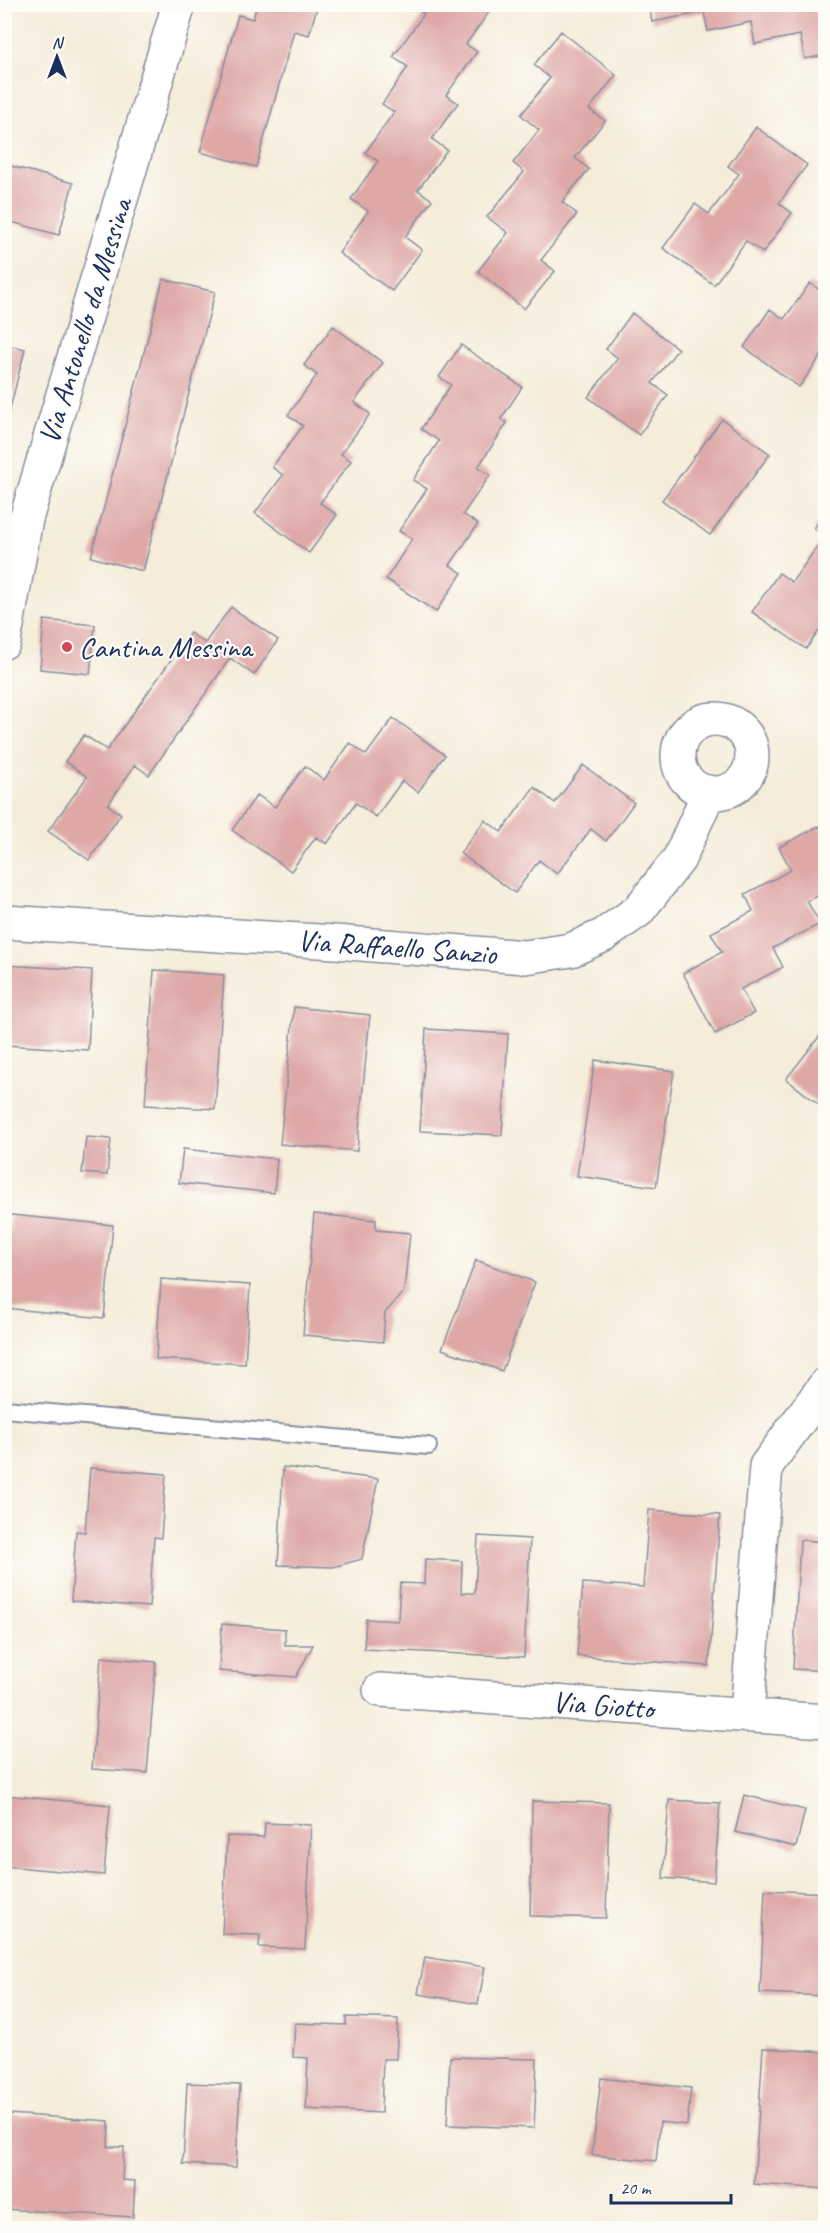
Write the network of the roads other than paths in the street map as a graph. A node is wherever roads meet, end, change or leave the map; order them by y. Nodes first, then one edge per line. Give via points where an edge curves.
1 (179, 4) edge
2 (4, 642) edge
3 (709, 792) dead end
4 (4, 921) edge
5 (825, 1384) edge
6 (4, 1409) edge
7 (428, 1446) dead end
8 (380, 1690) dead end
9 (747, 1715) junction
10 (825, 1721) edge

1 - 2 street, Via Antonello da Messina via 26,519
3 - 4 street, Via Raffaello Sanzio via 679,859 638,911 604,935 571,950 525,957
5 - 9 street via 766,1466
6 - 7 lane
8 - 9 street, Via Giotto
9 - 10 street, Via Giotto

